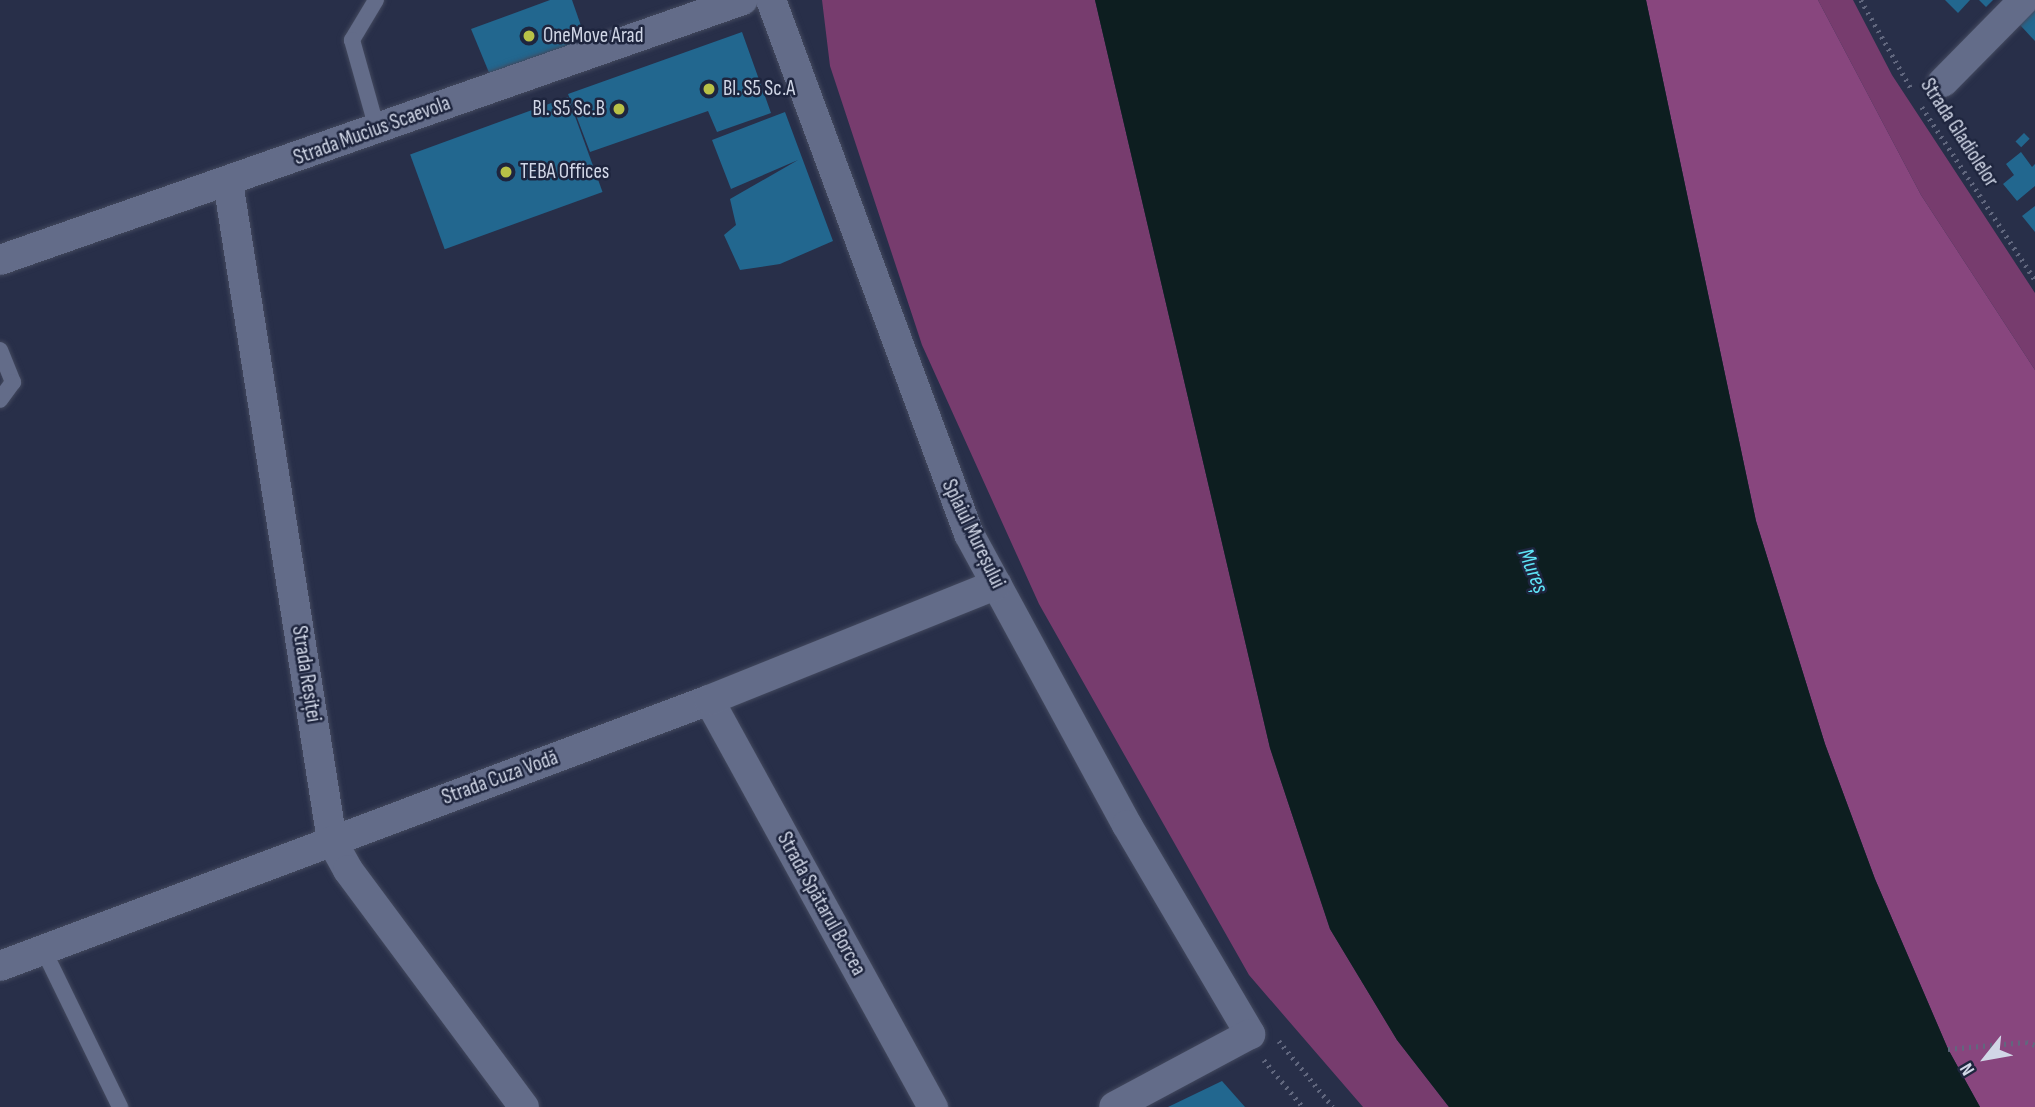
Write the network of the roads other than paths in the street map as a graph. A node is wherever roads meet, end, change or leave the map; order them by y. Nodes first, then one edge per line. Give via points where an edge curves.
1 (376, 0) edge
2 (743, 0) edge
3 (771, 0) edge
4 (2024, 0) edge
5 (1943, 82) dead end
6 (377, 129) junction
7 (228, 182) junction
8 (0, 260) edge
9 (0, 350) edge
10 (0, 400) edge
11 (997, 584) junction
12 (709, 700) junction
13 (332, 841) junction
14 (43, 950) junction
15 (0, 966) edge
16 (120, 1107) edge
17 (524, 1107) edge
18 (933, 1107) edge
19 (1114, 1107) edge

1 - 6 lane via 352,40
2 - 6 street, Strada Mucius Scaevola
3 - 11 street, Splaiul Mureșului via 944,473
4 - 5 street
6 - 7 street, Strada Mucius Scaevola
7 - 8 street, Strada Mucius Scaevola
7 - 13 street, Strada Reșiței
9 - 10 lane via 13,382
11 - 12 street, Strada Cuza Vodă
11 - 19 street, Splaiul Mureșului via 1127,825 1250,1034
12 - 13 street, Strada Cuza Vodă
12 - 18 street, Strada Spătarul Borcea
13 - 14 street, Strada Cuza Vodă
13 - 17 street, Strada Reșiței via 348,870
14 - 15 street, Strada Cuza Vodă
14 - 16 lane

